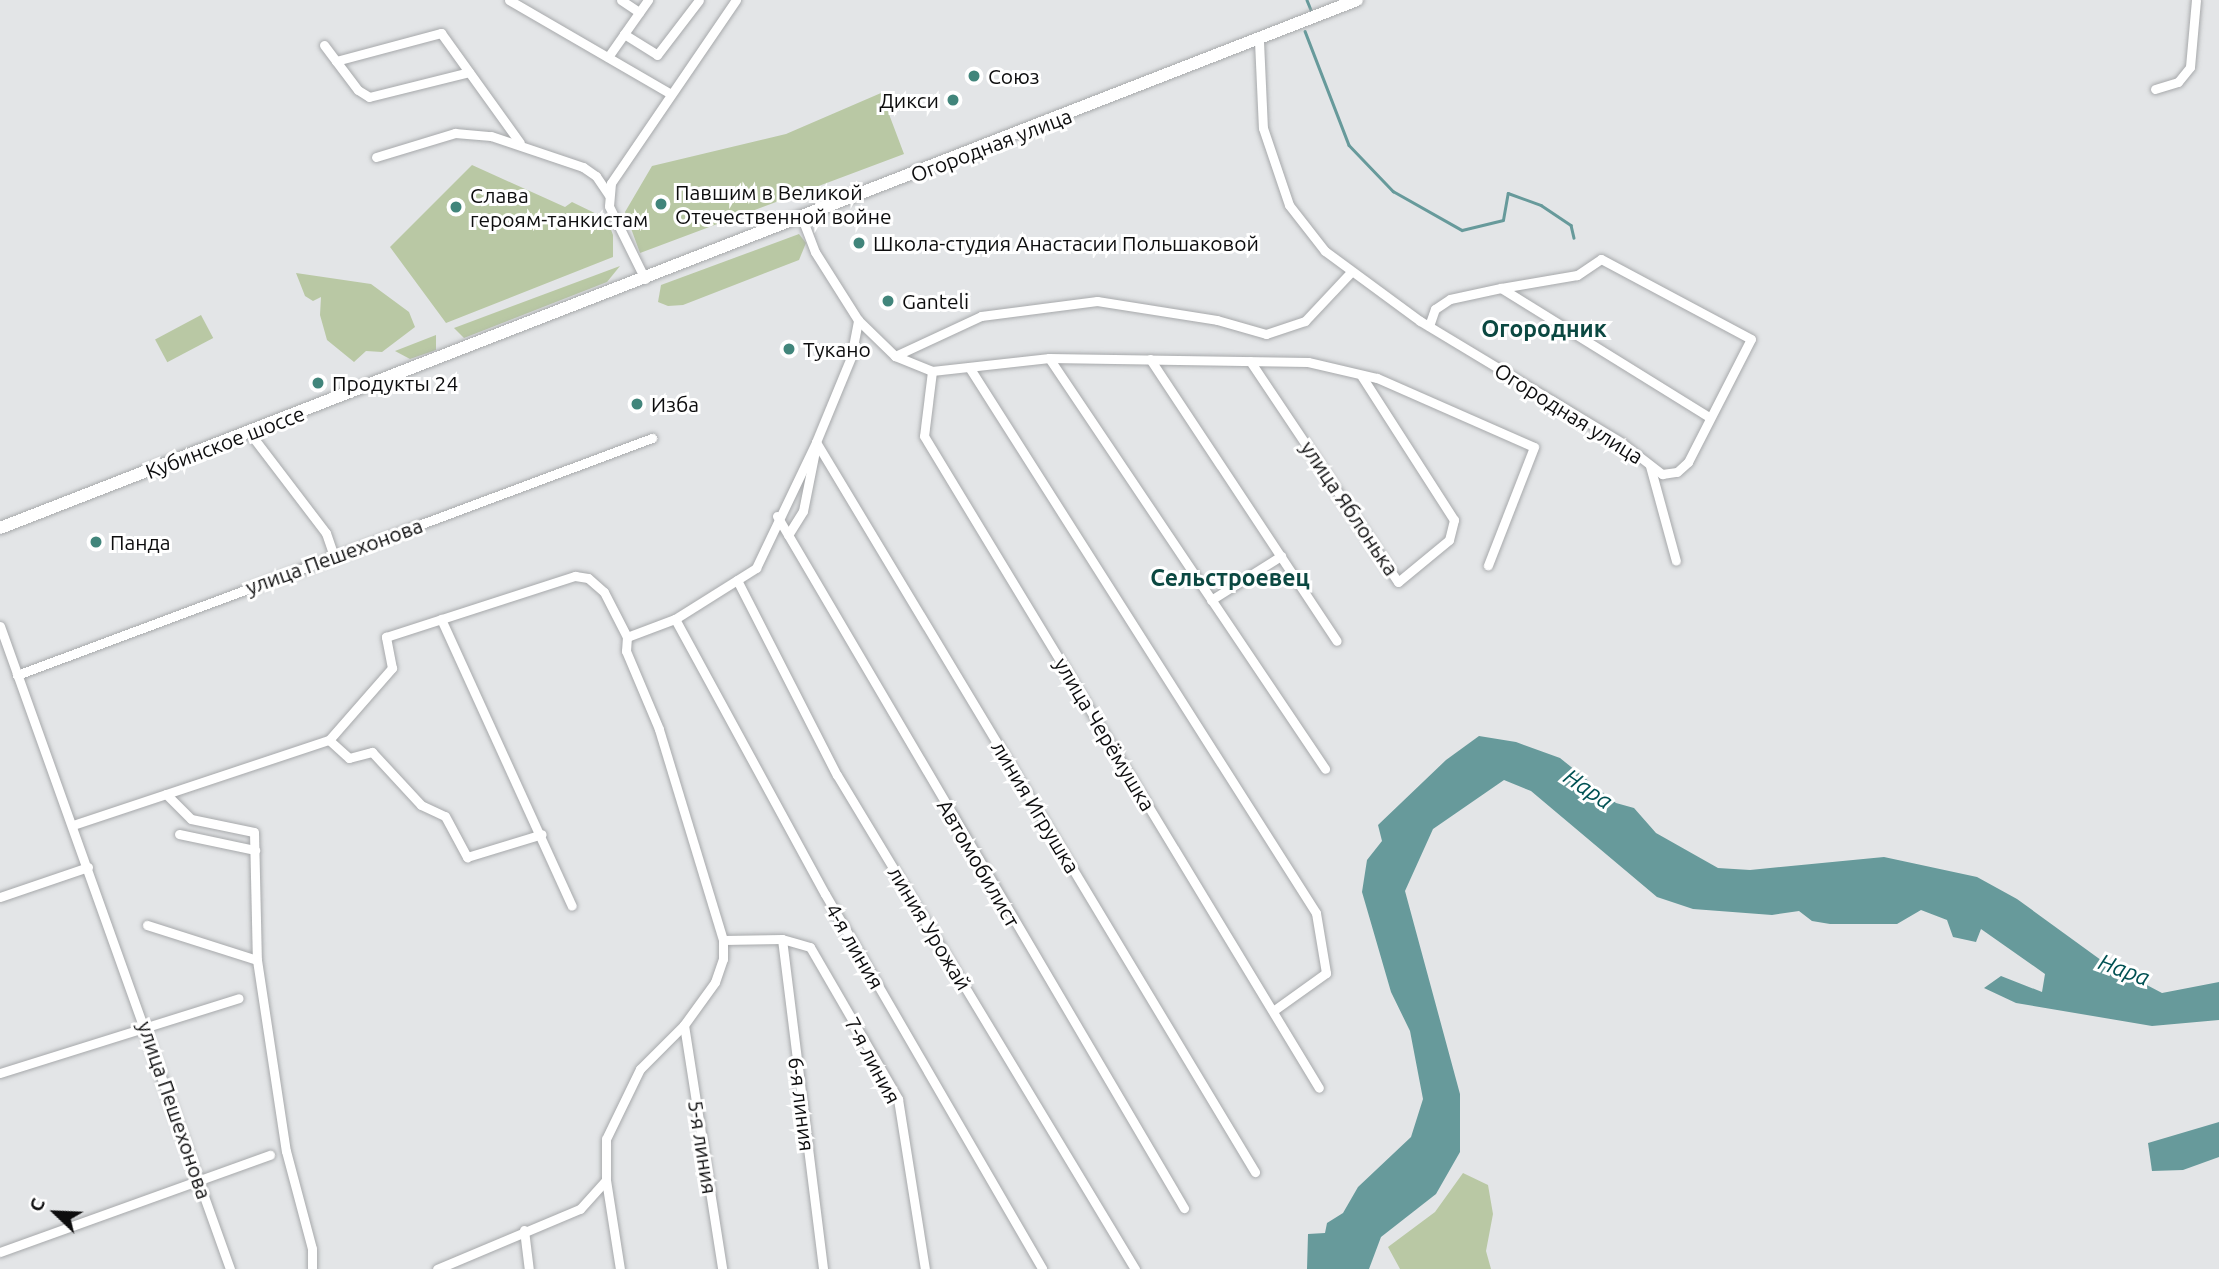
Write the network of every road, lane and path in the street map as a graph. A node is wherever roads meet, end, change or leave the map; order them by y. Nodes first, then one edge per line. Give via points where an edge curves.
1 (509, 0) edge
2 (621, 0) edge
3 (648, 0) edge
4 (699, 0) edge
5 (736, 0) edge
6 (1357, 0) edge
7 (2196, 0) edge
8 (639, 12) junction
9 (624, 34) junction
10 (1259, 41) junction
11 (324, 44) dead end
12 (608, 57) junction
13 (336, 61) junction
14 (469, 72) junction
15 (2155, 89) dead end
16 (671, 94) junction
17 (520, 143) junction
18 (376, 157) dead end
19 (609, 195) junction
20 (802, 218) junction
21 (1351, 272) junction
22 (645, 279) junction
23 (1501, 288) junction
24 (858, 320) junction
25 (1429, 326) junction
26 (895, 356) junction
27 (1049, 358) junction
28 (1150, 359) junction
29 (1250, 361) junction
30 (969, 367) junction
31 (932, 371) junction
32 (1362, 375) junction
33 (1709, 417) junction
34 (249, 432) junction
35 (652, 438) dead end
36 (816, 442) junction
37 (1650, 465) junction
38 (777, 516) junction
39 (0, 528) edge
40 (788, 535) junction
41 (334, 556) junction
42 (1281, 556) junction
43 (1676, 561) dead end
44 (1488, 565) dead end
45 (737, 580) junction
46 (1212, 600) junction
47 (441, 619) junction
48 (676, 619) junction
49 (0, 626) edge
50 (627, 637) junction
51 (1338, 641) dead end
52 (17, 675) junction
53 (329, 740) junction
54 (1325, 769) dead end
55 (166, 794) junction
56 (73, 825) junction
57 (179, 834) dead end
58 (542, 834) junction
59 (255, 850) junction
60 (88, 867) junction
61 (0, 897) edge
62 (572, 906) dead end
63 (147, 925) dead end
64 (782, 939) junction
65 (723, 940) junction
66 (257, 960) junction
67 (239, 998) dead end
68 (1272, 1011) junction
69 (684, 1025) junction
70 (146, 1026) junction
71 (0, 1073) edge
72 (1319, 1088) dead end
73 (270, 1155) dead end
74 (1255, 1172) dead end
75 (200, 1178) junction
76 (606, 1180) junction
77 (1184, 1208) dead end
78 (524, 1230) junction
79 (0, 1252) edge
80 (230, 1269) edge
81 (312, 1269) edge
82 (437, 1269) edge
83 (529, 1269) edge
84 (620, 1269) edge
85 (722, 1269) edge
86 (823, 1269) edge
87 (925, 1269) edge
88 (1042, 1269) edge
89 (1135, 1269) edge

1 - 12 street
2 - 8 street
3 - 8 street
4 - 9 street via 657,55
5 - 16 street
6 - 10 main road, Огородная улица
7 - 15 street via 2190,67 2178,82
8 - 9 street
9 - 12 street
10 - 20 main road, Огородная улица
10 - 21 street, Огородная улица via 1263,128 1289,205 1325,251
11 - 13 street
12 - 16 street
13 - 14 street via 369,97
13 - 14 street via 441,33
14 - 17 street
16 - 19 street via 619,169
17 - 18 street via 454,133
17 - 19 street via 583,167
19 - 22 street via 609,206
20 - 22 main road, Огородная улица
20 - 24 street via 815,252
21 - 25 street, Огородная улица
21 - 26 street via 1305,321 1266,334 1217,320 1097,301 981,316
22 - 34 main road, Кубинское шоссе
23 - 25 street via 1450,299 1435,309
23 - 33 street
23 - 33 street, Огородная улица via 1577,275 1601,259 1751,339
24 - 26 street
24 - 36 street via 851,357
25 - 37 street, Огородная улица via 1622,443
26 - 31 street
27 - 28 street
27 - 30 street
27 - 46 street
28 - 29 street
28 - 42 street
29 - 32 street via 1308,362
29 - 32 street, улица Яблонька via 1398,582 1449,540 1454,520
30 - 31 street
30 - 68 street via 1316,913 1326,973
31 - 68 street, улица Черёмушка via 924,436
32 - 44 street via 1534,447
33 - 37 street, Огородная улица via 1688,462 1677,472 1662,474
34 - 39 main road, Кубинское шоссе
34 - 41 street via 326,533
35 - 41 street, улица Пешехонова
36 - 38 street
36 - 40 street via 803,511
36 - 74 street, линия Игрушка
37 - 43 street
38 - 40 street, Автомобилист
38 - 45 street via 756,568
40 - 77 street, Автомобилист
41 - 52 street, улица Пешехонова
42 - 46 street
42 - 51 street
45 - 48 street
45 - 89 street, линия Урожай via 837,775
46 - 54 street
47 - 50 street via 575,576 588,578 604,592
47 - 53 street via 386,637 392,668
47 - 58 street
48 - 50 street
48 - 88 street, 4-я линия via 825,894
49 - 52 street, улица Пешехонова
50 - 65 street via 626,651 659,729
52 - 56 street, улица Пешехонова
53 - 55 street
53 - 58 street via 349,758 372,752 421,805 445,816 467,857
55 - 56 street
55 - 59 street via 191,820 254,832
56 - 60 street, улица Пешехонова
57 - 59 street
58 - 62 street
59 - 66 street
60 - 61 street
60 - 70 street, улица Пешехонова
63 - 66 street
64 - 65 street, 7-я линия
64 - 86 street, 6-я линия
64 - 87 street, 7-я линия via 810,947 898,1099
65 - 69 street via 715,982
66 - 81 street via 286,1151 312,1249
67 - 70 street
68 - 72 street, улица Черёмушка
69 - 76 street via 640,1069 606,1139
69 - 85 street, 5-я линия
70 - 71 street
70 - 75 street, улица Пешехонова
73 - 75 street
75 - 79 street
75 - 80 street, улица Пешехонова
76 - 78 street via 580,1209
76 - 84 street
78 - 82 street
78 - 83 street

